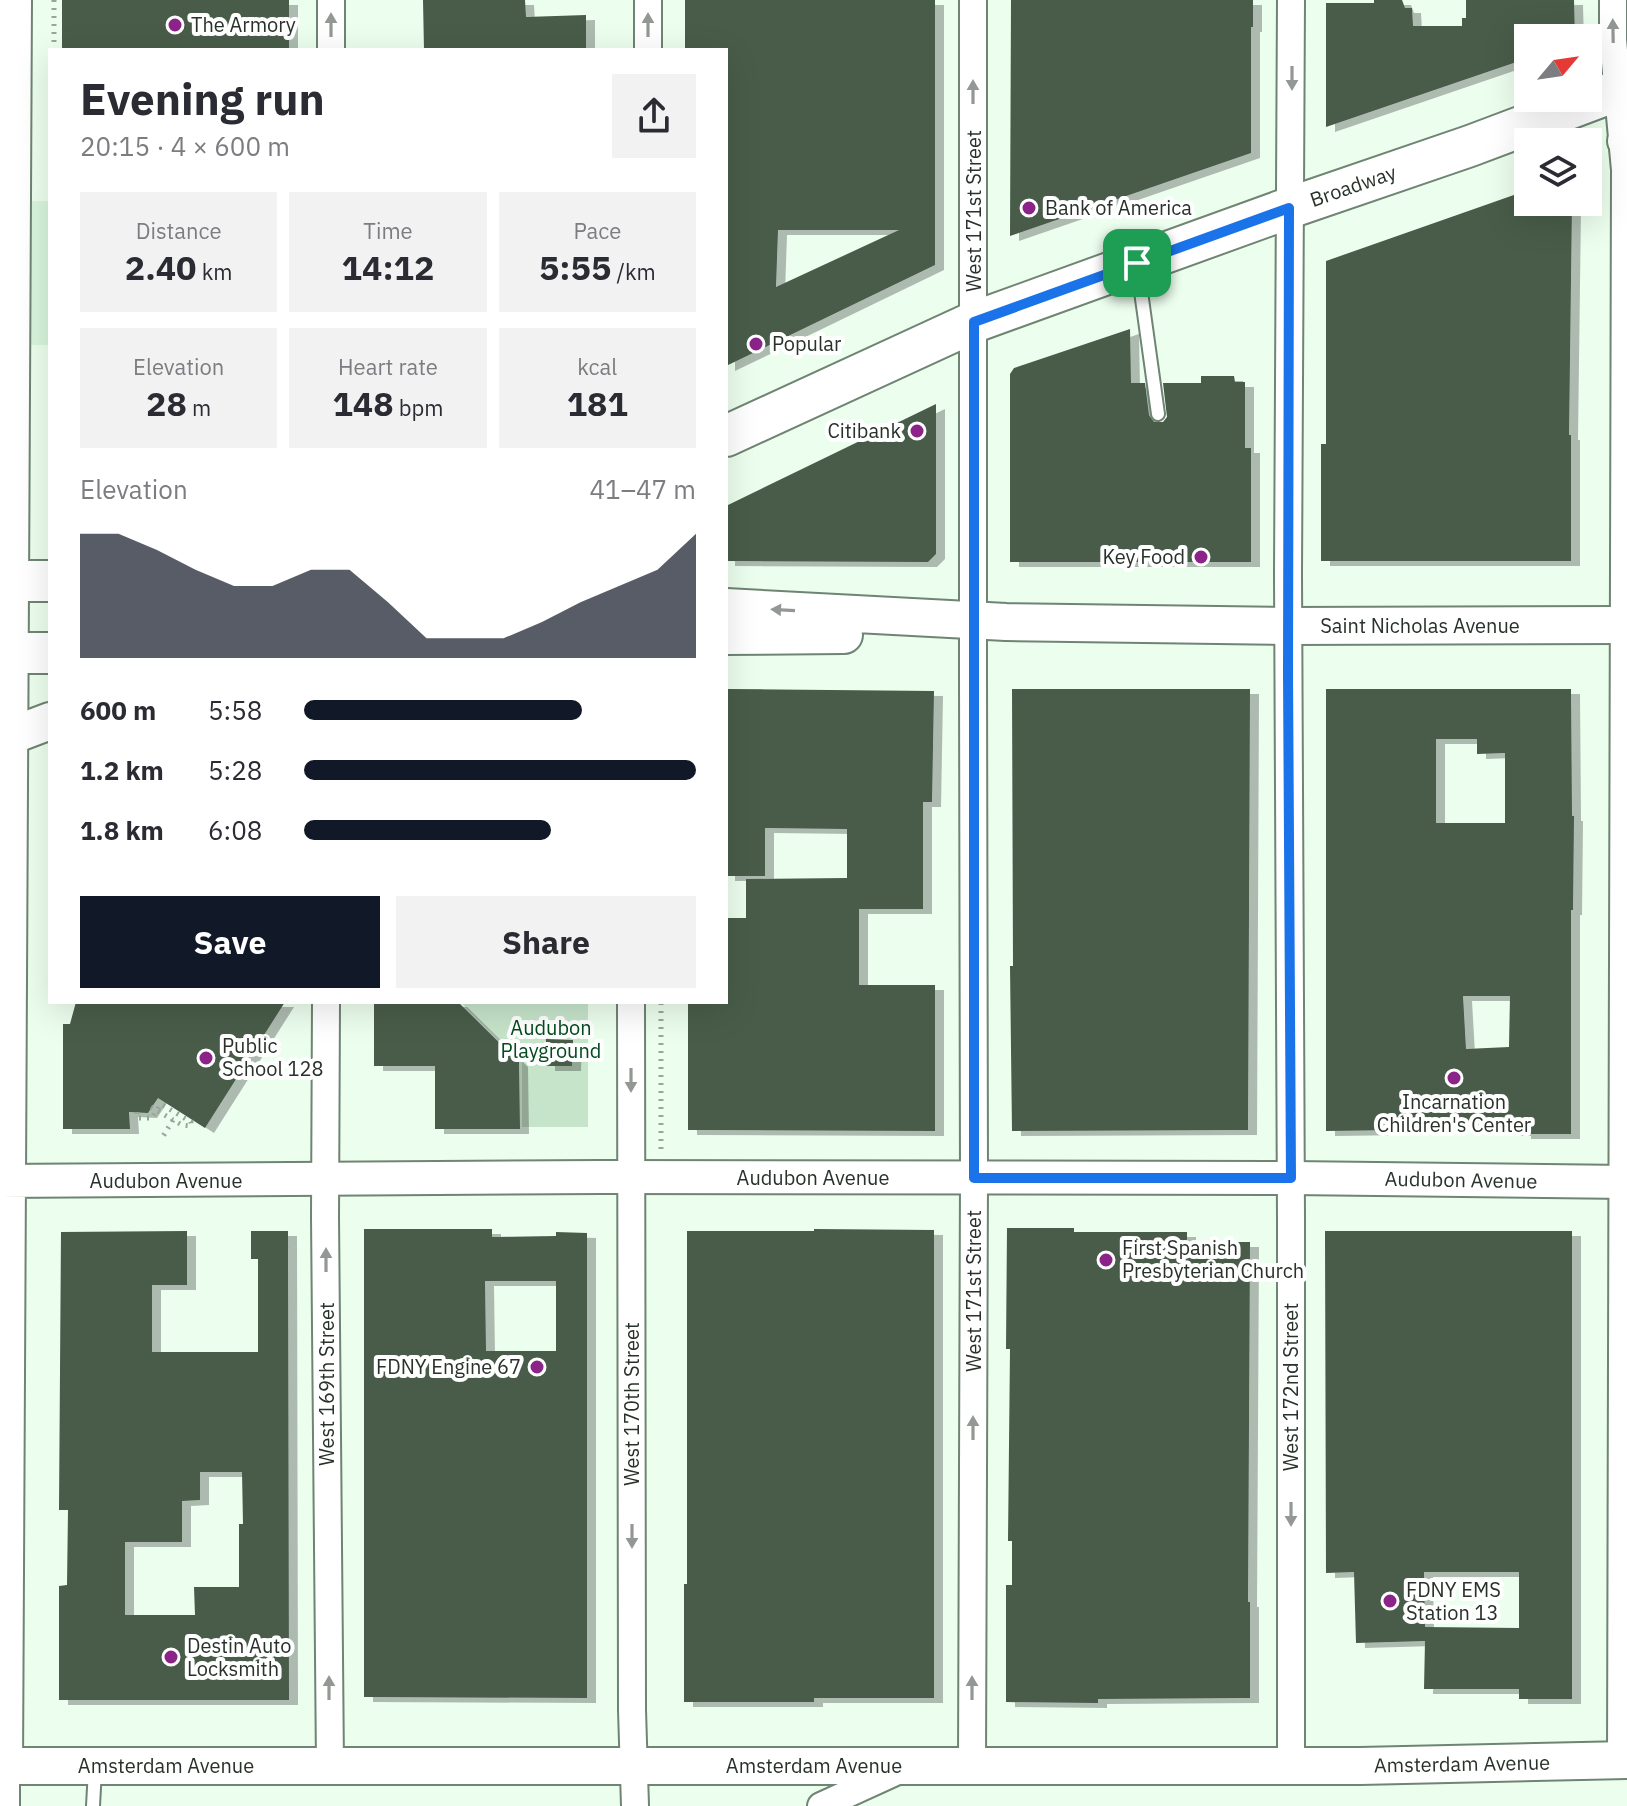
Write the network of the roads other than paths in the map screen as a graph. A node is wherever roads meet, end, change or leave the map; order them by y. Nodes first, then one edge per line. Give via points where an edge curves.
1 (15, 0) edge
2 (331, 0) edge
3 (648, 0) edge
4 (973, 0) edge
5 (1291, 0) edge
6 (1613, 0) edge
7 (331, 48) edge
8 (648, 48) edge
9 (1622, 89) edge
10 (8, 94) edge
11 (1625, 141) edge
12 (1289, 208) junction
13 (8, 210) edge
14 (1137, 263) junction
15 (974, 322) junction
16 (1158, 414) dead end
17 (728, 435) edge
18 (20, 581) edge
19 (728, 607) edge
20 (973, 621) junction
21 (1625, 625) edge
22 (1288, 626) junction
23 (728, 636) edge
24 (6, 653) edge
25 (48, 653) edge
26 (48, 722) edge
27 (5, 739) edge
28 (326, 1004) edge
29 (631, 1004) edge
30 (631, 1178) junction
31 (974, 1178) junction
32 (1291, 1178) junction
33 (325, 1180) junction
34 (5, 1181) edge
35 (1625, 1182) edge
36 (1624, 1760) edge
37 (911, 1765) junction
38 (3, 1766) edge
39 (95, 1766) junction
40 (330, 1766) junction
41 (633, 1766) junction
42 (972, 1766) junction
43 (1291, 1766) junction
44 (6, 1806) edge
45 (93, 1806) edge
46 (635, 1806) edge
47 (821, 1806) edge

1 - 10 street
7 -> 2 street
8 -> 3 street
15 -> 4 street, West 171st Street
5 -> 12 street, West 172nd Street
9 -> 6 street via 1613,40
9 - 11 street
9 - 12 main road, Broadway
10 - 13 street
11 - 21 street
12 - 14 main road, Broadway
12 - 22 street, West 172nd Street
13 - 18 street
14 - 15 main road, Broadway
14 - 16 lane
15 - 17 main road, Broadway
15 - 20 street, West 171st Street
18 - 24 street
20 -> 19 main road, Saint Nicholas Avenue
20 - 22 main road, Saint Nicholas Avenue
20 - 23 main road, Saint Nicholas Avenue via 850,635
20 - 31 street, West 171st Street
21 - 22 main road, Saint Nicholas Avenue
21 - 35 street
22 - 32 street, West 172nd Street
24 - 25 main road
24 - 27 street
26 - 27 main road
27 - 34 street
28 - 33 street, West 169th Street
29 -> 30 street, West 170th Street
30 - 31 street, Audubon Avenue
30 - 33 street, Audubon Avenue
30 -> 41 street, West 170th Street
31 - 32 street, Audubon Avenue
42 -> 31 street, West 171st Street
32 - 35 street, Audubon Avenue
32 -> 43 street, West 172nd Street
33 - 34 street, Audubon Avenue
40 -> 33 street, West 169th Street
34 - 38 street
35 - 36 street
36 - 43 main road, Amsterdam Avenue
37 - 41 main road, Amsterdam Avenue
37 - 42 main road, Amsterdam Avenue
37 - 47 street
38 - 39 main road, Amsterdam Avenue
38 - 44 street
39 - 40 main road, Amsterdam Avenue
39 - 45 lane
40 - 41 main road, Amsterdam Avenue
41 - 46 street, West 170th Street
42 - 43 main road, Amsterdam Avenue

